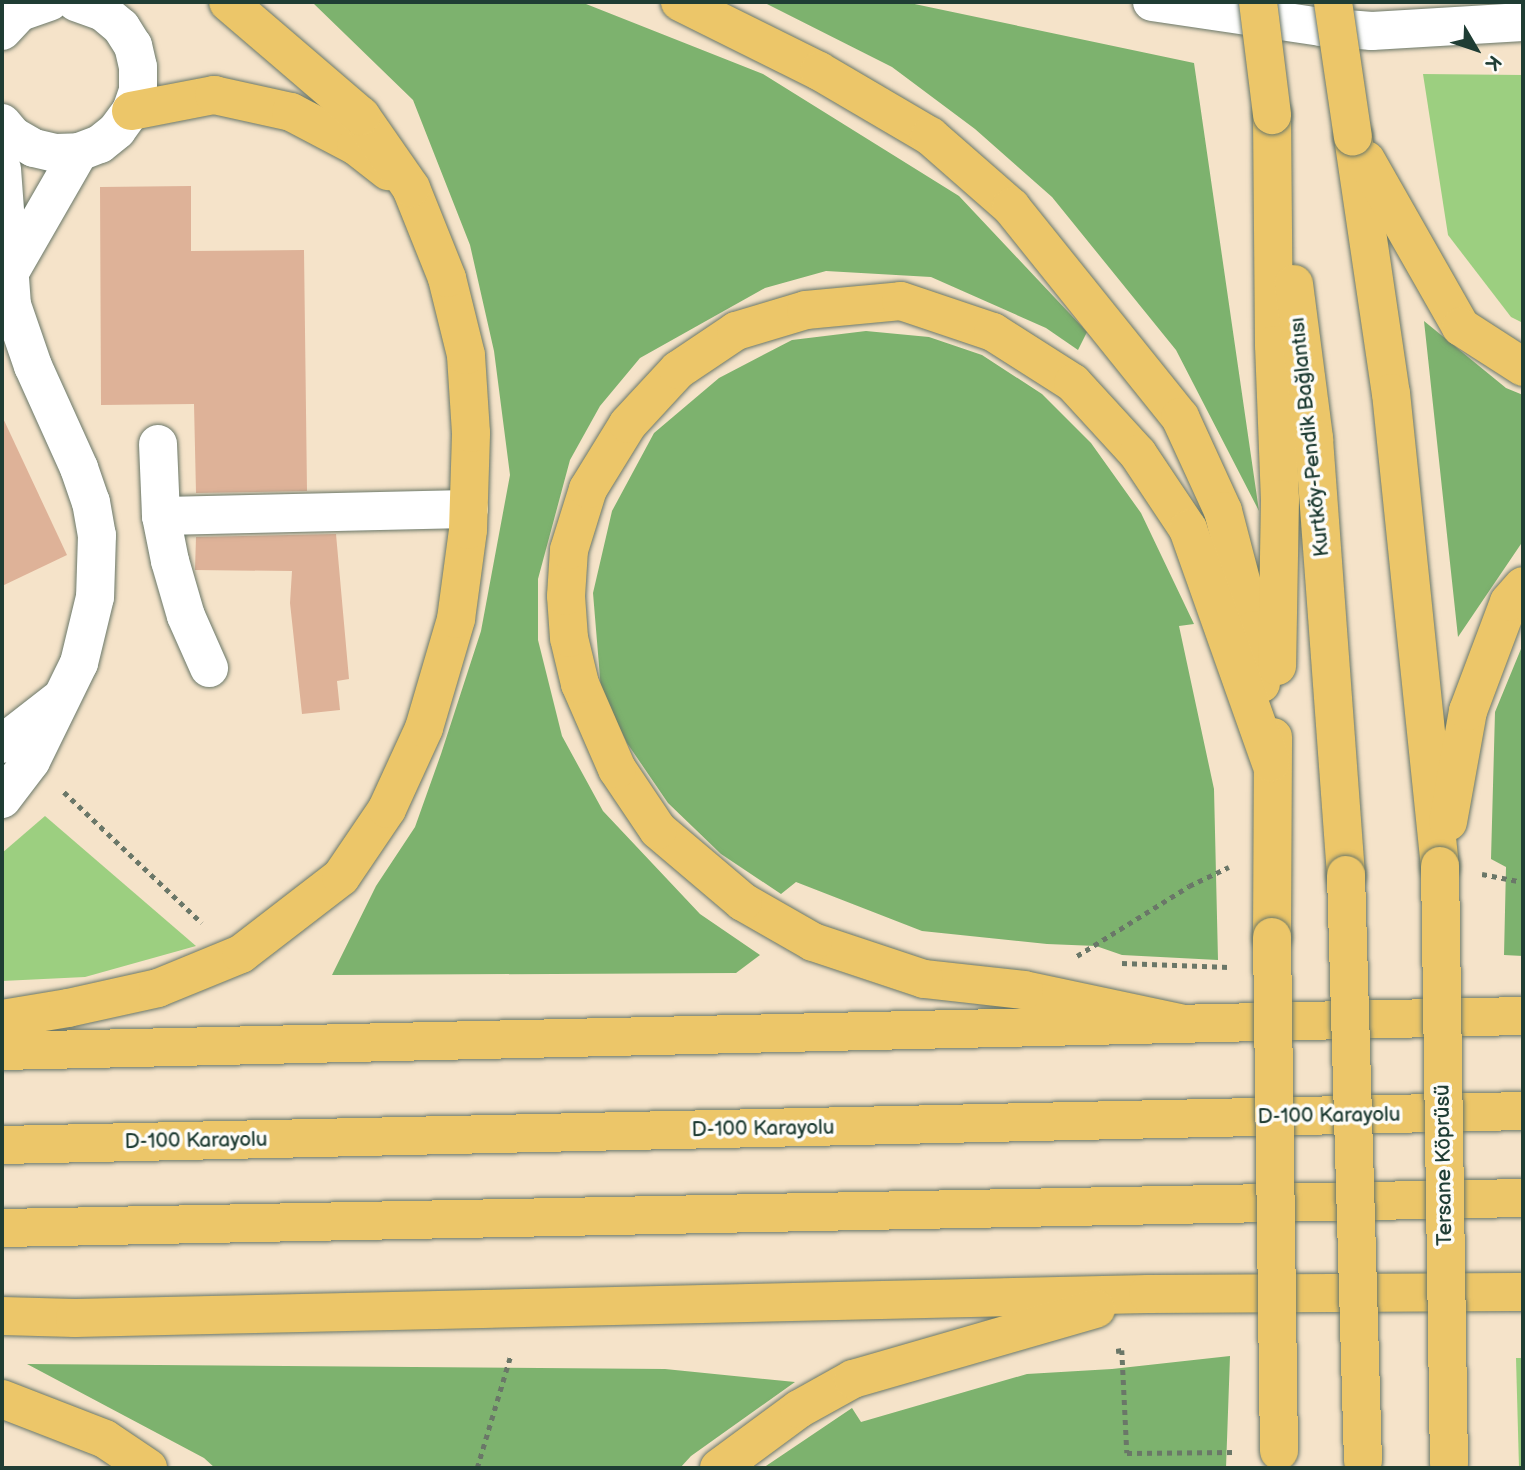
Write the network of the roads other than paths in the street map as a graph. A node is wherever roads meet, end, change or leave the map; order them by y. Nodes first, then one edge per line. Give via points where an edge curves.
1 (49, 2) edge
2 (76, 2) edge
3 (228, 2) edge
4 (680, 2) edge
5 (1152, 2) edge
6 (1258, 2) edge
7 (1333, 2) edge
8 (1523, 22) edge
9 (3, 27) edge
10 (131, 111) junction
11 (1272, 115) junction
12 (2, 123) edge
13 (1353, 137) junction
14 (79, 152) junction
15 (2, 169) edge
16 (411, 188) junction
17 (10, 272) junction
18 (1523, 367) edge
19 (158, 444) dead end
20 (468, 509) junction
21 (161, 516) junction
22 (1523, 586) edge
23 (209, 668) dead end
24 (17, 752) edge
25 (1271, 763) junction
26 (2, 799) edge
27 (1440, 866) junction
28 (1523, 1016) edge
29 (2, 1019) edge
30 (1180, 1023) junction
31 (2, 1051) edge
32 (1523, 1111) edge
33 (2, 1145) edge
34 (1523, 1198) edge
35 (2, 1228) edge
36 (1523, 1292) edge
37 (1148, 1294) junction
38 (2, 1316) edge
39 (2, 1399) edge
40 (1278, 1462) edge
41 (1363, 1464) edge
42 (1449, 1467) edge
43 (148, 1468) edge
44 (719, 1468) edge

1 - 9 street via 20,12
2 - 10 street via 103,12 121,27 133,46 138,91
3 - 16 highway via 361,116
4 - 25 highway via 819,71 930,136 1011,207 1180,418 1227,524 1254,630
5 - 8 street via 1372,31
6 - 11 highway, Kurtköy-Pendik Bağlantısı, bridge
7 - 13 highway, bridge
10 - 14 street via 100,144
10 - 16 highway via 214,95 291,112 356,146
11 - 25 highway via 1280,499
11 - 41 highway, Kurtköy-Pendik Bağlantısı, bridge via 1314,439 1346,875
12 - 14 street via 34,148
13 - 18 highway via 1461,327
13 - 27 highway via 1391,393
14 - 17 street
15 - 17 street
16 - 20 highway via 447,278 466,355 471,433
17 - 24 street via 12,305 22,338 79,468 97,535 88,631 66,693
19 - 21 street
20 - 21 street
20 - 29 highway via 456,619 424,728 387,809 341,877 241,954 158,988
21 - 23 street via 186,616
22 - 27 highway via 1509,602 1468,711
24 - 26 street
25 - 30 highway via 1188,529 1138,454 1073,383 993,332 901,301 806,310 736,331 678,370 628,424 588,489 569,550 569,638 580,684 617,769 658,830 743,902 813,942 923,979 1024,990
25 - 40 highway, bridge
27 - 42 highway, Tersane Köprüsü, bridge
28 - 30 highway
30 - 31 highway
32 - 33 highway, D-100 Karayolu
34 - 35 highway
36 - 37 highway
37 - 38 highway
37 - 44 highway via 853,1379 799,1409
39 - 43 highway via 105,1439

